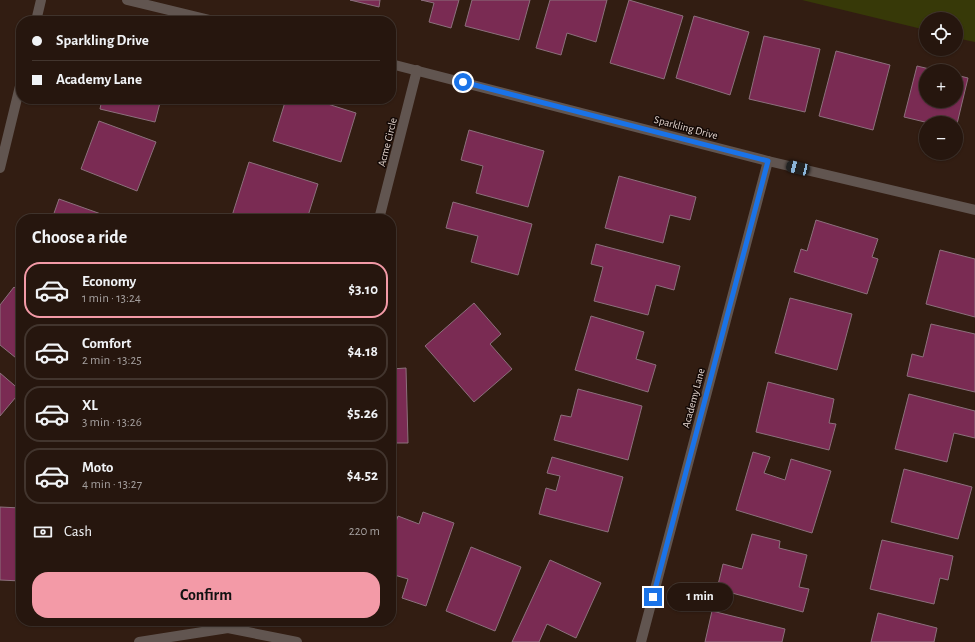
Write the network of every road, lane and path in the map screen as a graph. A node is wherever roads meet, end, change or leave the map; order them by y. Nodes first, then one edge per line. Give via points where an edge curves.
1 (41, 0) edge
2 (127, 0) edge
3 (37, 16) edge
4 (193, 16) edge
5 (396, 65) edge
6 (417, 70) junction
7 (16, 102) edge
8 (768, 161) junction
9 (0, 168) edge
10 (975, 210) edge
11 (380, 214) edge
12 (139, 642) edge
13 (296, 642) edge
14 (641, 642) edge

1 - 3 street
2 - 4 street
5 - 6 street, Sparkling Drive
6 - 8 street, Sparkling Drive
6 - 11 street, Acme Circle
7 - 9 street
8 - 10 street, Sparkling Drive
8 - 14 street, Academy Lane
12 - 13 street via 228,628

